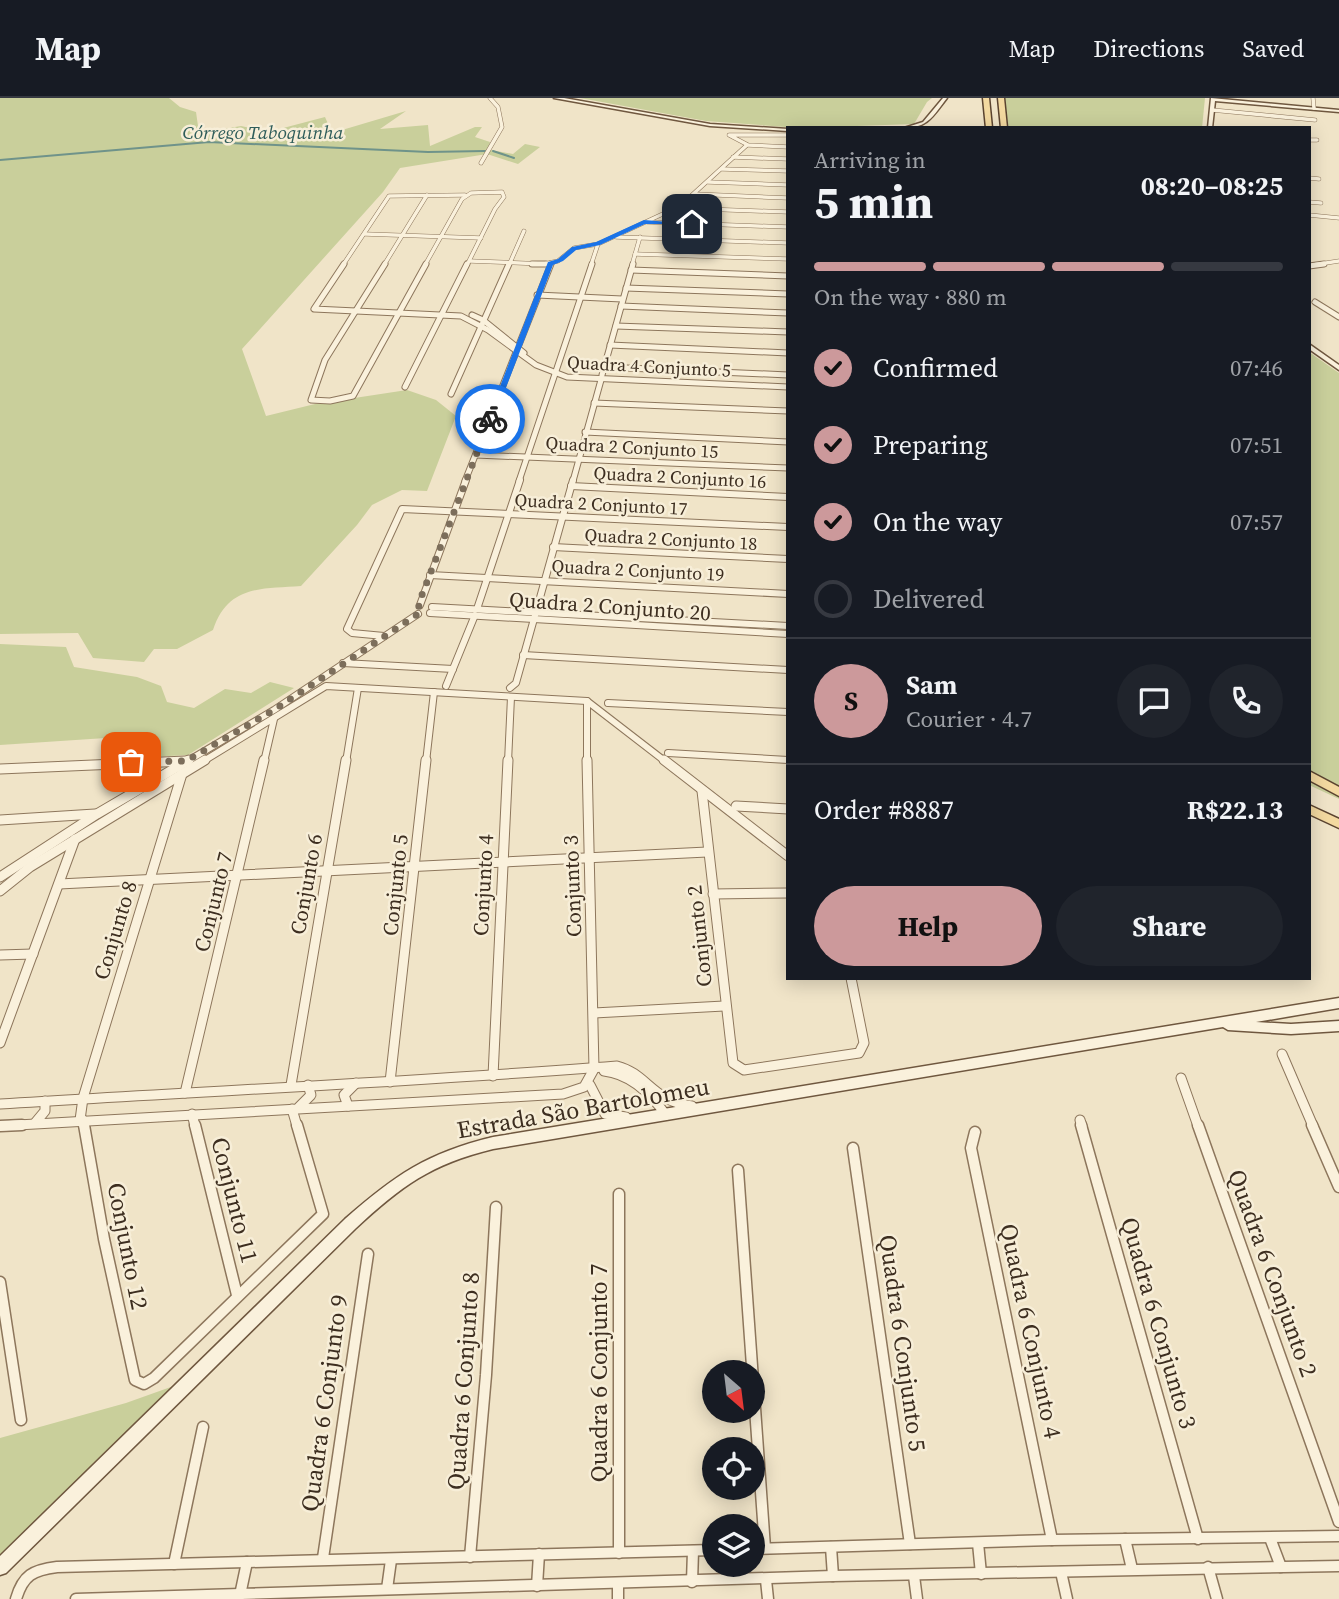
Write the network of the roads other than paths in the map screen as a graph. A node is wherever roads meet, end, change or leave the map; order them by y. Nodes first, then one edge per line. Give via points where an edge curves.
1 (490, 98) edge
2 (556, 98) edge
3 (945, 98) edge
4 (1001, 98) edge
5 (1213, 98) edge
6 (1313, 98) edge
7 (984, 100) edge
8 (1314, 108) junction
9 (1212, 110) junction
10 (1339, 111) edge
11 (1315, 120) dead end
12 (914, 126) edge
13 (988, 126) edge
14 (1004, 126) edge
15 (1210, 126) edge
16 (786, 130) edge
17 (786, 135) edge
18 (1311, 139) edge
19 (1317, 140) dead end
20 (747, 145) junction
21 (786, 147) edge
22 (733, 157) junction
23 (786, 159) edge
24 (481, 163) dead end
25 (722, 169) junction
26 (786, 171) edge
27 (1311, 178) edge
28 (1319, 179) dead end
29 (708, 182) junction
30 (786, 185) edge
31 (694, 194) junction
32 (427, 195) junction
33 (463, 197) junction
34 (786, 198) edge
35 (1311, 202) edge
36 (1321, 203) dead end
37 (676, 208) junction
38 (786, 212) edge
39 (1311, 215) edge
40 (1339, 218) edge
41 (644, 222) junction
42 (786, 227) edge
43 (524, 231) dead end
44 (365, 234) junction
45 (402, 235) junction
46 (442, 237) junction
47 (610, 237) junction
48 (640, 237) junction
49 (481, 238) junction
50 (786, 243) edge
51 (598, 244) junction
52 (635, 254) junction
53 (786, 259) edge
54 (470, 261) junction
55 (1339, 261) edge
56 (510, 262) junction
57 (551, 264) junction
58 (1311, 265) edge
59 (631, 270) junction
60 (786, 276) edge
61 (626, 288) junction
62 (786, 294) edge
63 (537, 295) junction
64 (580, 297) junction
65 (622, 299) junction
66 (1315, 302) dead end
67 (621, 306) junction
68 (358, 308) junction
69 (402, 310) junction
70 (444, 311) junction
71 (786, 313) edge
72 (1339, 317) edge
73 (482, 323) junction
74 (616, 326) junction
75 (786, 332) edge
76 (610, 345) junction
77 (1311, 347) edge
78 (516, 351) junction
79 (786, 353) edge
80 (604, 367) junction
81 (1339, 368) edge
82 (557, 373) junction
83 (786, 375) edge
84 (602, 377) junction
85 (786, 385) edge
86 (405, 387) dead end
87 (451, 394) dead end
88 (594, 403) junction
89 (786, 411) edge
90 (585, 432) junction
91 (786, 442) edge
92 (476, 455) junction
93 (528, 456) junction
94 (578, 458) junction
95 (786, 468) edge
96 (571, 486) junction
97 (786, 497) edge
98 (456, 510) junction
99 (509, 513) junction
100 (563, 516) junction
101 (786, 527) edge
102 (553, 547) junction
103 (786, 559) edge
104 (430, 575) junction
105 (487, 577) junction
106 (544, 580) junction
107 (786, 594) edge
108 (420, 605) junction
109 (431, 610) junction
110 (476, 612) junction
111 (418, 614) junction
112 (535, 615) junction
113 (556, 620) junction
114 (786, 626) edge
115 (555, 630) dead end
116 (786, 634) edge
117 (384, 636) junction
118 (523, 655) junction
119 (343, 663) junction
120 (453, 669) junction
121 (786, 670) edge
122 (446, 686) dead end
123 (358, 688) junction
124 (434, 692) junction
125 (511, 692) junction
126 (587, 701) junction
127 (608, 703) dead end
128 (786, 712) edge
129 (274, 719) junction
130 (668, 753) dead end
131 (786, 760) edge
132 (186, 761) junction
133 (0, 769) edge
134 (182, 774) junction
135 (1311, 776) edge
136 (702, 791) junction
137 (1339, 792) edge
138 (736, 806) dead end
139 (786, 809) edge
140 (1311, 810) edge
141 (97, 814) junction
142 (0, 820) edge
143 (1339, 824) edge
144 (76, 838) junction
145 (707, 852) junction
146 (786, 854) edge
147 (589, 858) junction
148 (501, 862) junction
149 (415, 866) junction
150 (326, 870) junction
151 (239, 874) junction
152 (1, 875) edge
153 (149, 878) junction
154 (59, 884) junction
155 (0, 891) edge
156 (786, 892) edge
157 (713, 894) junction
158 (33, 954) junction
159 (0, 955) edge
160 (851, 980) edge
161 (1339, 1003) edge
162 (724, 1006) junction
163 (1314, 1006) junction
164 (594, 1013) junction
165 (1205, 1024) junction
166 (1339, 1026) edge
167 (1324, 1028) junction
168 (0, 1042) edge
169 (1282, 1054) dead end
170 (594, 1069) junction
171 (493, 1076) junction
172 (1181, 1078) dead end
173 (390, 1082) junction
174 (356, 1083) junction
175 (291, 1085) junction
176 (308, 1086) junction
177 (588, 1086) junction
178 (185, 1093) junction
179 (83, 1098) junction
180 (45, 1101) junction
181 (0, 1104) edge
182 (348, 1106) junction
183 (714, 1107) junction
184 (294, 1109) junction
185 (192, 1114) junction
186 (666, 1115) junction
187 (643, 1119) junction
188 (82, 1120) junction
189 (1080, 1120) dead end
190 (35, 1123) junction
191 (604, 1125) junction
192 (0, 1126) edge
193 (975, 1132) dead end
194 (853, 1148) dead end
195 (738, 1170) dead end
196 (1339, 1187) edge
197 (619, 1194) dead end
198 (496, 1207) dead end
199 (368, 1254) dead end
200 (0, 1282) edge
201 (237, 1295) junction
202 (22, 1420) dead end
203 (204, 1427) dead end
204 (757, 1514) edge
205 (1339, 1522) edge
206 (1339, 1536) edge
207 (1270, 1538) junction
208 (1125, 1539) junction
209 (1198, 1539) junction
210 (1052, 1540) junction
211 (978, 1543) junction
212 (910, 1544) junction
213 (831, 1547) junction
214 (765, 1549) edge
215 (693, 1551) junction
216 (702, 1551) edge
217 (619, 1553) junction
218 (539, 1554) junction
219 (470, 1557) junction
220 (323, 1558) junction
221 (391, 1560) junction
222 (247, 1562) junction
223 (174, 1564) junction
224 (1339, 1566) edge
225 (0, 1567) edge
226 (1208, 1567) junction
227 (1281, 1567) junction
228 (1132, 1569) junction
229 (1061, 1572) junction
230 (981, 1574) junction
231 (832, 1576) junction
232 (914, 1576) junction
233 (766, 1580) junction
234 (692, 1582) junction
235 (618, 1583) junction
236 (537, 1586) junction
237 (387, 1589) junction
238 (466, 1593) edge
239 (240, 1595) junction
240 (317, 1596) edge
241 (167, 1598) edge
242 (16, 1599) edge
243 (76, 1599) edge
244 (618, 1599) edge
245 (768, 1599) edge
246 (917, 1599) edge
247 (1067, 1599) edge
248 (1217, 1599) edge

1 - 24 street via 498,107 502,127
2 - 16 street via 710,125
3 - 12 street via 925,123
4 - 14 main road
5 - 8 street
5 - 9 street
6 - 8 street
7 - 13 main road
8 - 10 street
9 - 11 street
9 - 15 street
17 - 20 street via 730,134
18 - 19 street
20 - 21 street
20 - 22 street
22 - 23 street
22 - 25 street
25 - 26 street
25 - 29 street
27 - 28 street
29 - 30 street
29 - 31 street
31 - 34 street
31 - 37 street
32 - 33 street
32 - 44 street via 389,196
32 - 45 street
33 - 46 street
33 - 49 street via 486,191 505,195
35 - 36 street
37 - 38 street
37 - 41 street
39 - 40 street
41 - 42 street
41 - 47 street
43 - 56 street
44 - 45 street
44 - 68 street via 315,307
45 - 46 street
45 - 68 street
46 - 49 street
46 - 69 street
47 - 48 street
47 - 51 street
48 - 50 street
48 - 52 street, Conjunto 4
49 - 54 street
51 - 57 street via 574,248
51 - 64 street
52 - 53 street
52 - 59 street, Conjunto 4
54 - 56 street
54 - 70 street
55 - 58 street
56 - 57 street
56 - 73 street
57 - 63 street
59 - 60 street
59 - 61 street, Conjunto 4
61 - 62 street
61 - 65 street, Conjunto 4
63 - 64 street
63 - 78 street
64 - 65 street
64 - 82 street
65 - 67 street, Conjunto 4
66 - 72 street
67 - 71 street
67 - 74 street, Conjunto 4
68 - 69 street
68 - 69 street via 325,360 312,400 353,396
69 - 70 street
70 - 73 street
70 - 86 street
73 - 78 street
73 - 87 street
74 - 75 street
74 - 76 street, Conjunto 4
76 - 79 street
76 - 80 street, Conjunto 4
77 - 81 street
78 - 82 street
78 - 92 street
80 - 83 street
80 - 84 street, Conjunto 4
82 - 84 street
82 - 93 street
84 - 85 street
84 - 88 street, Conjunto 4
88 - 89 street
88 - 90 street, Conjunto 4
90 - 91 street
90 - 94 street, Conjunto 4
92 - 93 street, Quadra 2 Conjunto 15
92 - 98 street
93 - 94 street, Quadra 2 Conjunto 15
93 - 99 street
94 - 95 street, Quadra 2 Conjunto 15
94 - 96 street, Conjunto 4
96 - 97 street, Quadra 2 Conjunto 16
96 - 100 street, Conjunto 4
98 - 99 street, Quadra 2 Conjunto 17
98 - 104 street
98 - 117 street, Quadra 2 Conjunto 17 via 399,511 348,624 352,633
99 - 100 street, Quadra 2 Conjunto 17
99 - 105 street
100 - 101 street, Quadra 2 Conjunto 17
100 - 102 street, Conjunto 4
102 - 103 street, Quadra 2 Conjunto 18
102 - 106 street, Conjunto 4
104 - 105 street, Quadra 2 Conjunto 19
104 - 108 street
105 - 106 street, Quadra 2 Conjunto 19
105 - 110 street
106 - 107 street, Quadra 2 Conjunto 19
106 - 112 street, Conjunto 4
108 - 109 street
108 - 111 street via 415,610
109 - 110 street, Quadra 2 Conjunto 20
109 - 111 street
110 - 112 street, Quadra 2 Conjunto 20
110 - 120 street
111 - 117 street
112 - 113 street, Quadra 2 Conjunto 20
112 - 114 street
112 - 118 street, Conjunto 4
113 - 115 street
113 - 116 street, Quadra 2 Conjunto 20
117 - 119 street
118 - 121 street
118 - 125 street, Conjunto 4
119 - 120 street
119 - 132 street
120 - 122 street
123 - 124 street
123 - 129 street via 322,687
123 - 150 street, Conjunto 6
124 - 125 street
124 - 149 street, Conjunto 5
125 - 126 street
125 - 148 street, Conjunto 4
126 - 136 street
126 - 147 street, Conjunto 3
127 - 128 street
129 - 134 street
129 - 151 street, Conjunto 7
130 - 131 street
132 - 133 street
132 - 141 street
134 - 144 street
134 - 153 street, Conjunto 8
135 - 137 main road
136 - 145 street, Conjunto 2
136 - 146 street
138 - 139 street
140 - 143 main road
141 - 142 street
141 - 152 street
144 - 154 street
144 - 155 street
145 - 147 street
145 - 157 street, Conjunto 2
147 - 148 street
147 - 164 street, Conjunto 3
148 - 149 street
148 - 171 street, Conjunto 4
149 - 150 street
149 - 173 street, Conjunto 5
150 - 151 street
150 - 175 street, Conjunto 6
151 - 153 street
151 - 178 street, Conjunto 7
153 - 154 street
153 - 179 street, Conjunto 8
154 - 158 street
156 - 157 street
157 - 162 street, Conjunto 2
158 - 159 street
158 - 168 street
160 - 162 street, Conjunto 2 via 864,1042 855,1055 737,1068 731,1060
161 - 163 street, Estrada São Bartolomeu
162 - 164 street
163 - 165 street, Estrada São Bartolomeu
163 - 167 street via 1315,1017
164 - 170 street, Conjunto 3
165 - 167 street, Estrada São Bartolomeu
165 - 183 street, Estrada São Bartolomeu
166 - 167 street, Estrada São Bartolomeu
169 - 196 street
170 - 171 street
170 - 177 street, Conjunto 3
170 - 183 street via 623,1066 666,1102
170 - 186 street via 624,1075
171 - 173 street
172 - 205 street, Quadra 6 Conjunto 2
173 - 174 street
174 - 176 street
174 - 182 street via 344,1095
175 - 176 street
175 - 178 street
176 - 184 street via 311,1095
177 - 182 street via 563,1094
177 - 187 street via 605,1114
177 - 191 street
178 - 179 street
179 - 180 street
179 - 188 street, Conjunto 8
180 - 181 street
180 - 190 street via 45,1111
182 - 184 street
183 - 186 street, Estrada São Bartolomeu
184 - 185 street
184 - 201 street via 323,1208 319,1218
185 - 188 street
185 - 201 street, Conjunto 11
186 - 187 street, Estrada São Bartolomeu
187 - 191 street, Estrada São Bartolomeu
188 - 190 street
188 - 201 street, Conjunto 12 via 135,1380 144,1384 154,1378
189 - 209 street, Quadra 6 Conjunto 3
190 - 192 street
191 - 225 street, Estrada São Bartolomeu via 472,1148 402,1178
193 - 210 street, Quadra 6 Conjunto 4 via 971,1148
194 - 212 street, Quadra 6 Conjunto 5
195 - 204 street
197 - 217 street, Quadra 6 Conjunto 7
198 - 219 street, Quadra 6 Conjunto 8
199 - 220 street, Quadra 6 Conjunto 9
200 - 202 street
203 - 223 street
206 - 207 street
207 - 209 street
207 - 227 street
208 - 209 street
208 - 210 street
208 - 228 street
210 - 211 street
211 - 212 street
211 - 230 street
212 - 213 street
213 - 214 street
213 - 231 street
215 - 216 street
215 - 217 street
215 - 234 street
217 - 218 street
218 - 219 street
218 - 236 street
219 - 221 street
220 - 221 street
220 - 222 street
221 - 237 street
222 - 223 street
222 - 239 street
223 - 242 street via 36,1569 22,1579
224 - 227 street
226 - 227 street
226 - 228 street
226 - 248 street
228 - 229 street
229 - 230 street
229 - 247 street
230 - 232 street
231 - 232 street
231 - 233 street
232 - 246 street
233 - 234 street
233 - 245 street
234 - 235 street
235 - 236 street
235 - 244 street
236 - 238 street
237 - 238 street
237 - 240 street
239 - 240 street
239 - 241 street
241 - 243 street

